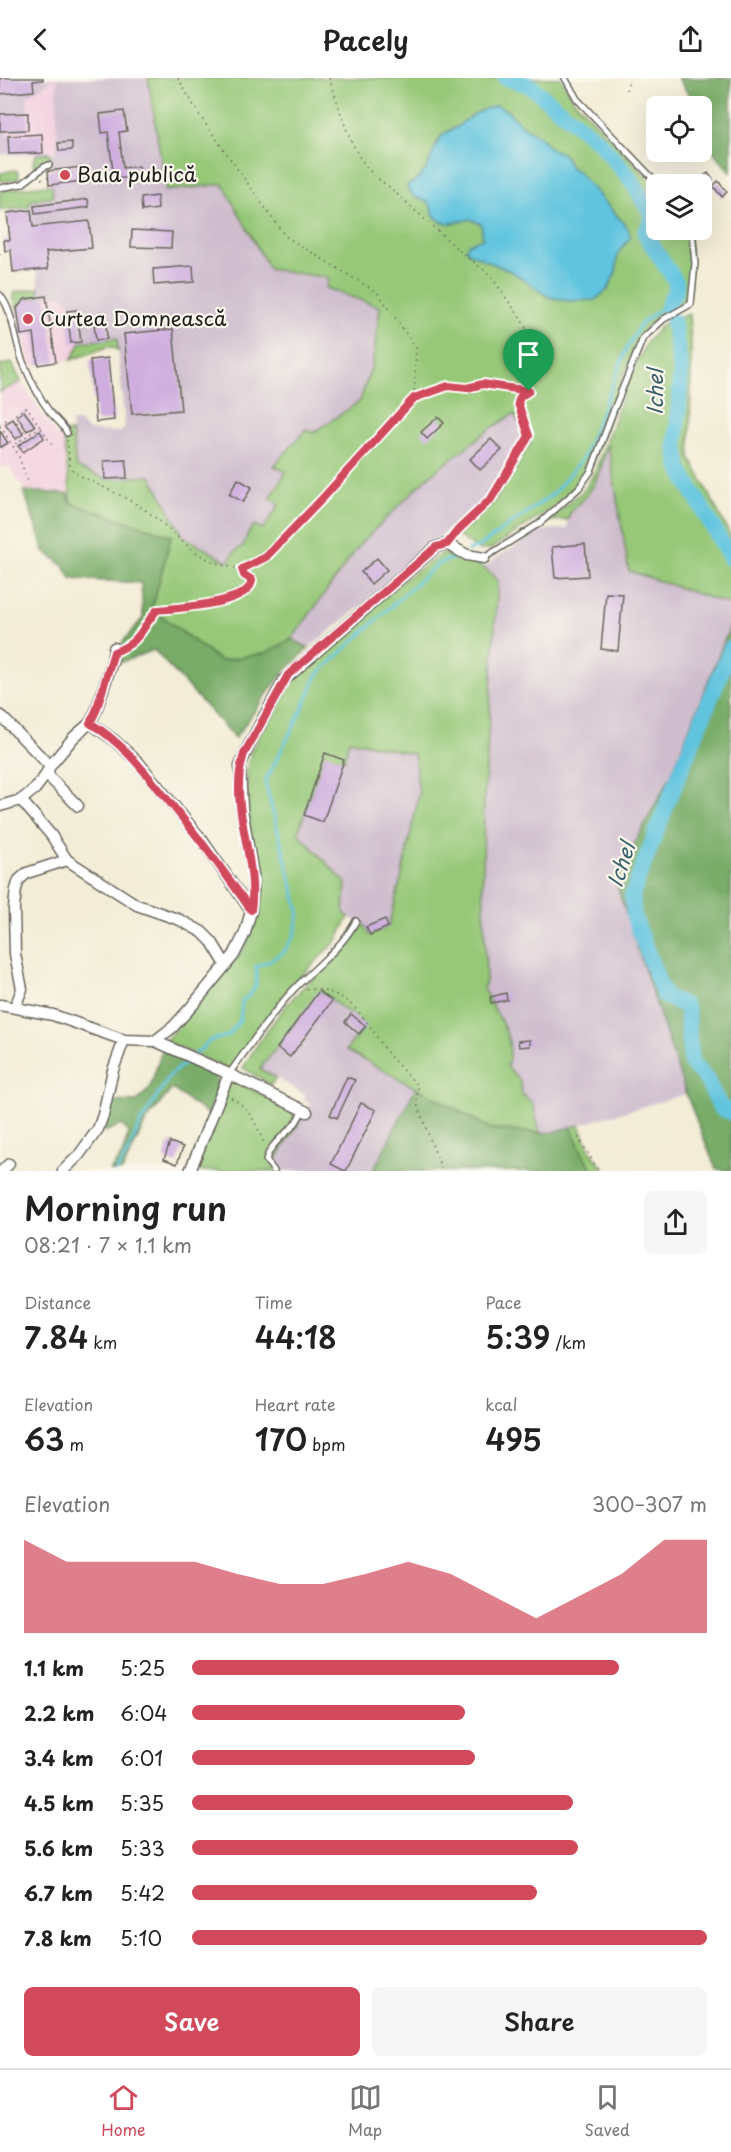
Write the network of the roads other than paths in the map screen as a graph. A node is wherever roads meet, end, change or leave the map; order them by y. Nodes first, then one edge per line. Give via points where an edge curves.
1 (565, 78) edge
2 (49, 165) dead end
3 (648, 174) edge
4 (0, 188) edge
5 (693, 240) edge
6 (0, 295) edge
7 (67, 434) road end
8 (529, 436) road end
9 (457, 550) junction
10 (484, 558) joint
11 (114, 650) road end
12 (0, 715) edge
13 (90, 723) junction
14 (48, 769) junction
15 (21, 800) junction
16 (0, 806) edge
17 (78, 806) dead end
18 (67, 860) junction
19 (251, 910) junction
20 (356, 921) dead end
21 (226, 965) junction
22 (0, 1005) edge
23 (15, 1007) junction
24 (124, 1040) junction
25 (155, 1041) junction
26 (229, 1074) junction
27 (305, 1111) joint
28 (63, 1171) edge
29 (189, 1171) edge
30 (274, 1171) edge

1 - 3 lane via 577,99
2 - 4 lane via 22,184
5 - 10 lane via 691,304 664,319 643,338 591,471 549,516
6 - 7 lane via 35,388
8 - 9 lane via 491,499 458,530
9 - 10 street
9 - 19 street via 436,547 288,675 240,766 239,786 254,882
11 - 13 street
12 - 14 street
13 - 14 street
13 - 19 street via 139,763 202,840
14 - 15 street via 35,789
14 - 17 street via 51,779
15 - 16 street
15 - 18 street
18 - 21 street via 137,905 202,932 213,942
18 - 23 street via 27,873 19,880 14,908 15,954 22,989
19 - 21 street via 241,944
20 - 26 lane via 347,938 269,1018
21 - 25 street via 173,1027
22 - 23 street
23 - 24 street via 61,1017
24 - 25 street
24 - 28 street via 98,1129
25 - 26 street
26 - 27 street
26 - 29 street
27 - 30 lane via 268,1153 266,1160

